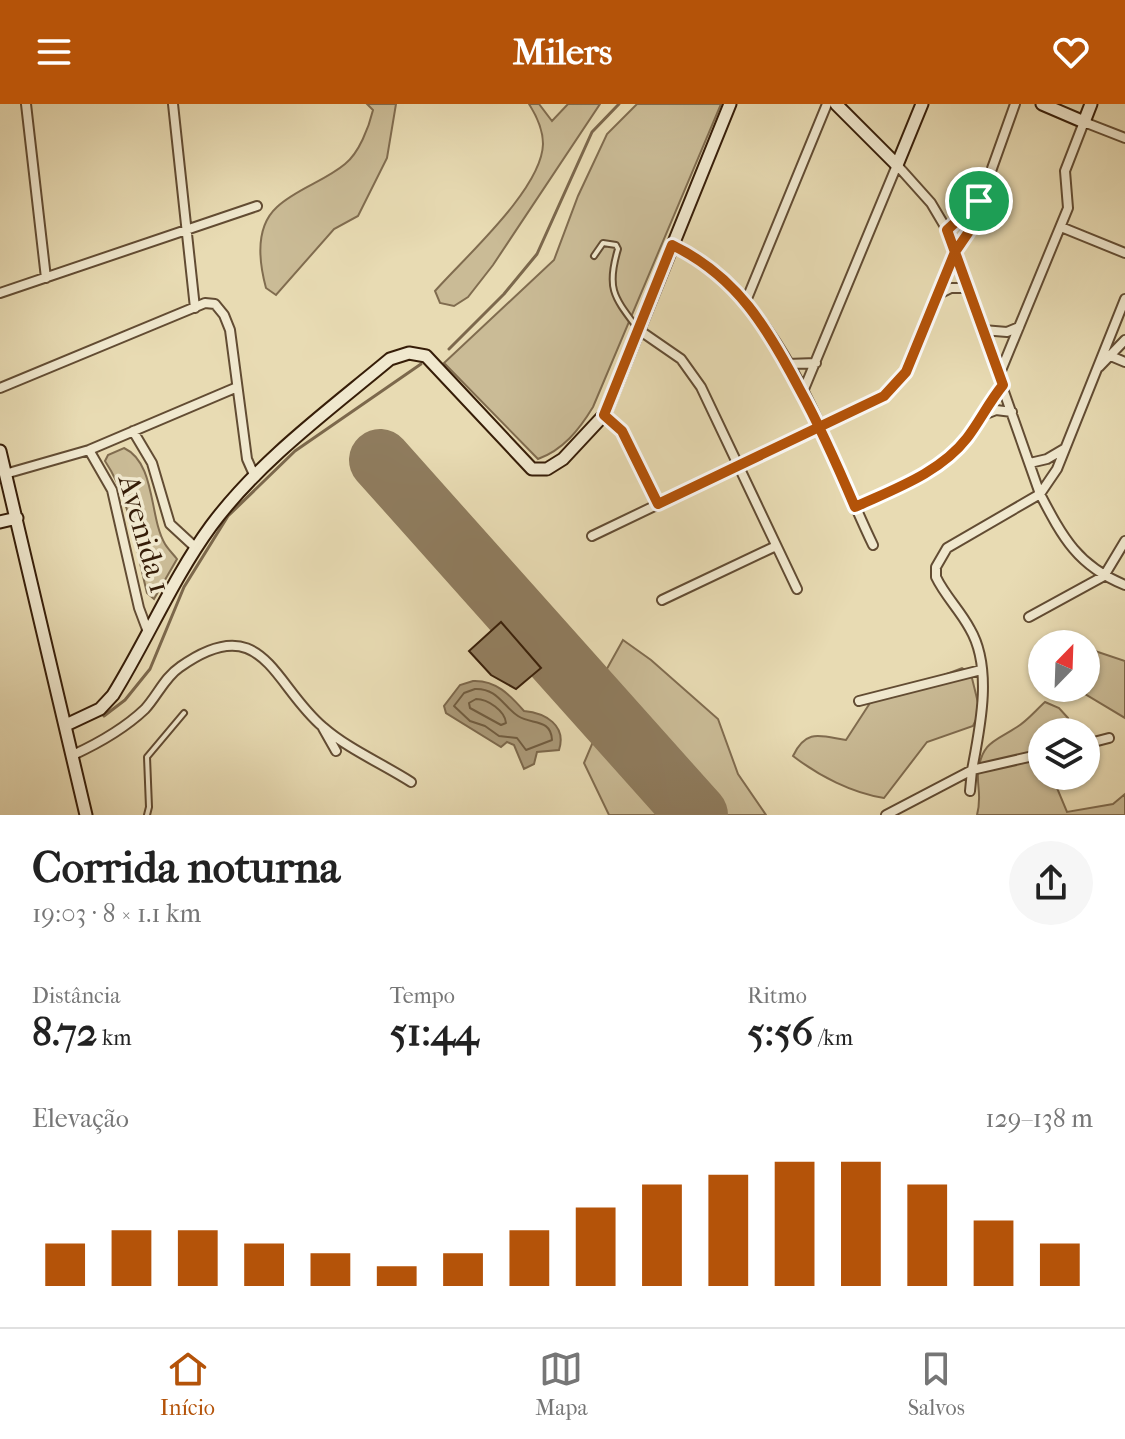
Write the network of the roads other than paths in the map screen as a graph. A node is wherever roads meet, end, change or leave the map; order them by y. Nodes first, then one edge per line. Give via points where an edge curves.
1 (26, 104) edge
2 (173, 104) edge
3 (730, 104) edge
4 (827, 104) edge
5 (836, 104) edge
6 (922, 104) edge
7 (1015, 104) edge
8 (1042, 104) edge
9 (1091, 104) edge
10 (1084, 122) junction
11 (1125, 138) edge
12 (897, 165) junction
13 (979, 201) junction
14 (257, 206) dead end
15 (1061, 227) junction
16 (947, 230) junction
17 (188, 231) junction
18 (672, 245) junction
19 (955, 252) junction
20 (1125, 253) edge
21 (594, 256) dead end
22 (46, 278) junction
23 (968, 288) junction
24 (0, 293) edge
25 (937, 296) junction
26 (1125, 299) edge
27 (746, 301) junction
28 (195, 308) junction
29 (1020, 327) junction
30 (639, 330) junction
31 (983, 330) junction
32 (1125, 340) edge
33 (1106, 354) junction
34 (1125, 362) edge
35 (816, 363) junction
36 (787, 364) junction
37 (999, 374) junction
38 (1003, 385) junction
39 (0, 388) edge
40 (235, 388) junction
41 (802, 394) junction
42 (1012, 412) junction
43 (604, 415) junction
44 (980, 417) junction
45 (821, 425) junction
46 (133, 431) junction
47 (1065, 449) junction
48 (89, 450) junction
49 (0, 451) edge
50 (1030, 463) junction
51 (739, 465) junction
52 (5, 474) junction
53 (255, 477) junction
54 (1040, 494) junction
55 (658, 504) junction
56 (855, 507) junction
57 (17, 518) junction
58 (0, 522) edge
59 (592, 536) dead end
60 (1125, 541) edge
61 (873, 545) dead end
62 (776, 546) junction
63 (196, 548) junction
64 (1104, 576) junction
65 (1125, 585) edge
66 (797, 589) dead end
67 (662, 600) dead end
68 (1029, 617) dead end
69 (148, 632) junction
70 (981, 670) junction
71 (859, 701) dead end
72 (184, 713) dead end
73 (66, 725) junction
74 (322, 727) junction
75 (1109, 738) dead end
76 (1100, 740) edge
77 (336, 751) dead end
78 (73, 755) junction
79 (1028, 757) edge
80 (972, 770) junction
81 (411, 782) dead end
82 (970, 791) dead end
83 (86, 815) edge
84 (147, 815) edge
85 (886, 815) edge

1 - 22 street
2 - 17 street
3 - 18 street
4 - 27 street
5 - 12 street
6 - 12 street
7 - 13 street
8 - 10 street
9 - 10 street
10 - 11 street
10 - 15 street via 1065,171 1068,208
12 - 16 street
12 - 35 street
13 - 16 street
13 - 19 street via 970,230
14 - 17 street
15 - 20 street
15 - 29 street
16 - 19 street
17 - 22 street
17 - 28 street
18 - 27 street via 720,274
18 - 30 street
19 - 23 street
19 - 25 street
21 - 30 lane via 603,243 616,245 611,288
22 - 24 street
23 - 25 street via 951,288
23 - 31 street
25 - 45 street via 895,387
26 - 33 street
27 - 36 street
28 - 39 street
28 - 40 street via 215,304 224,315
29 - 31 street
29 - 37 street
30 - 43 street
30 - 51 street via 681,359 701,387
31 - 37 street
32 - 33 street
33 - 34 street
33 - 47 street
35 - 36 street
35 - 41 street
36 - 41 street
37 - 38 street
38 - 42 street
38 - 44 street
40 - 46 street
40 - 53 street
41 - 45 street
42 - 44 street via 996,410
42 - 50 street
43 - 53 street via 563,459 547,469 532,469 426,356 409,353 390,359
43 - 55 street via 622,431
44 - 56 street via 965,440 927,472
45 - 51 street
45 - 56 street
46 - 48 street
46 - 63 street via 152,463 170,524
47 - 50 street
47 - 54 street
48 - 52 street
48 - 69 street, Avenida 1 via 112,490
49 - 52 street
50 - 54 street
51 - 55 street
51 - 62 street
52 - 57 street
53 - 63 street
54 - 64 street via 1080,559
54 - 70 street via 947,548 936,567 942,589 971,629
55 - 59 street
56 - 61 street
57 - 58 street
57 - 73 street
60 - 64 street
62 - 66 street
62 - 67 street
63 - 69 street
64 - 65 street
64 - 68 street
69 - 73 street via 113,695 100,709
70 - 71 street
70 - 80 street
72 - 84 lane via 147,757
73 - 78 street
74 - 77 street
74 - 78 street via 277,670 236,646 203,652 176,669 144,710 105,740
74 - 81 street
75 - 76 street
78 - 83 street
79 - 80 street
80 - 82 street
80 - 85 street

